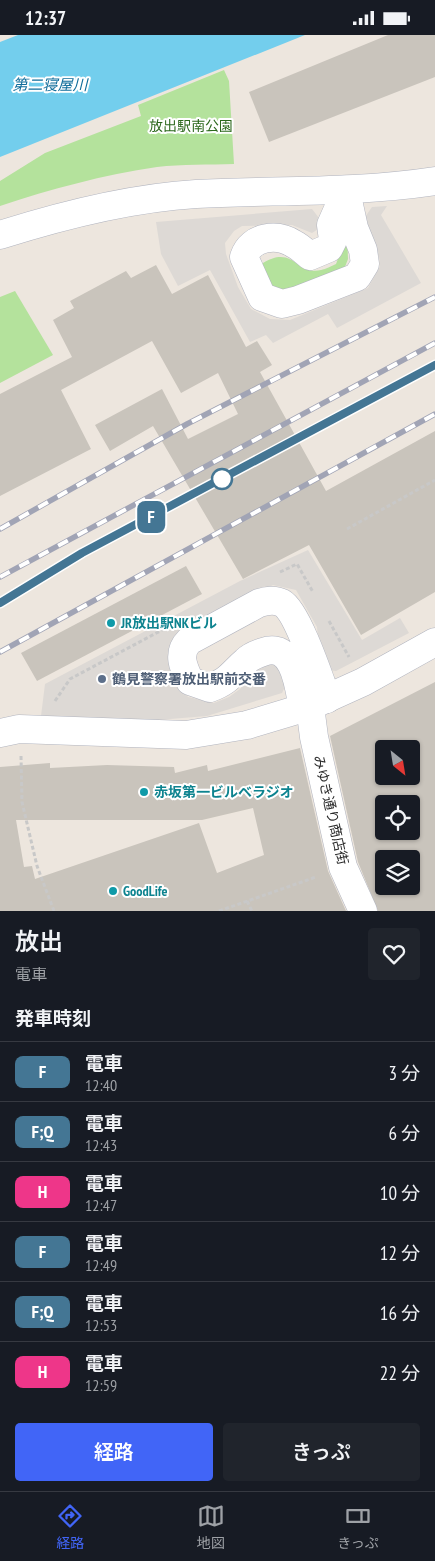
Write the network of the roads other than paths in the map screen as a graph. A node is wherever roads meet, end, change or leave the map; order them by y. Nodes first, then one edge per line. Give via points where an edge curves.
1 (435, 181) edge
2 (346, 191) junction
3 (0, 235) edge
4 (435, 642) edge
5 (313, 704) junction
6 (0, 733) edge
7 (363, 911) edge

1 - 2 street
2 - 2 street via 365,264 357,277 282,304 262,297 244,257 246,250 255,242 273,237 294,243 310,255 329,247 333,240 331,225
2 - 3 street via 194,194 81,213
4 - 5 street via 363,682
5 - 5 street via 288,658 277,650 246,660 226,682 210,688 190,681 182,659 184,646 259,603 282,603 300,631
5 - 6 street via 247,725 186,735 19,729
5 - 7 street, みゆき通り商店街 via 314,737 343,867

